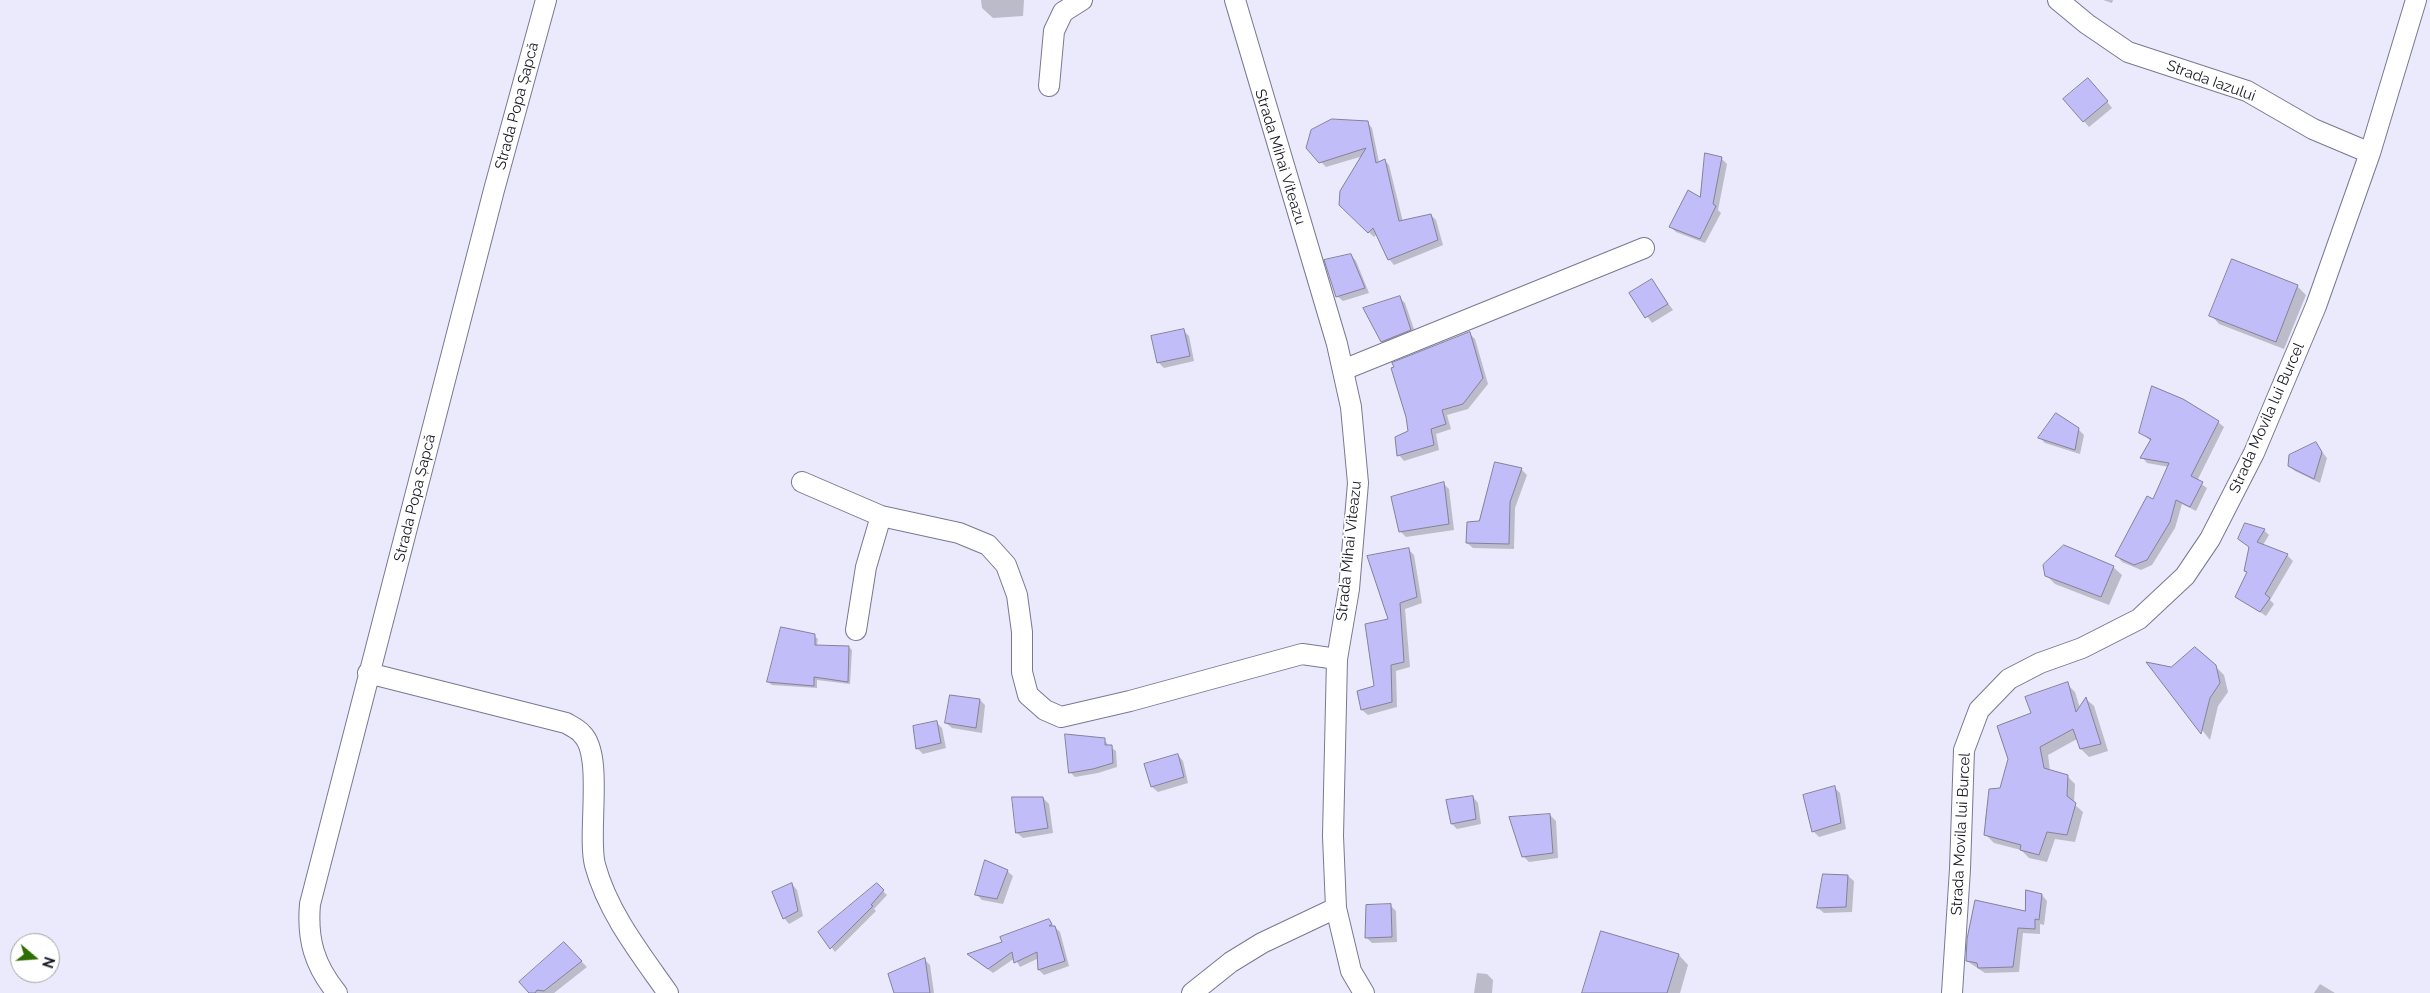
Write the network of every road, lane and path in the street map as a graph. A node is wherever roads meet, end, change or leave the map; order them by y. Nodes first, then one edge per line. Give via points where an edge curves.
1 (546, 0) edge
2 (1082, 0) edge
3 (1235, 0) edge
4 (2058, 0) edge
5 (2416, 0) edge
6 (1048, 86) dead end
7 (2370, 153) junction
8 (1644, 248) dead end
9 (1342, 370) junction
10 (802, 482) dead end
11 (881, 516) junction
12 (856, 630) dead end
13 (1336, 659) junction
14 (368, 673) junction
15 (1336, 908) junction
16 (336, 993) edge
17 (668, 993) edge
18 (1192, 993) edge
19 (1364, 993) edge
20 (1952, 993) edge

1 - 14 street, Strada Popa Șapcă
2 - 6 street via 1063,12 1054,31
3 - 9 street, Strada Mihai Viteazu
4 - 7 street, Strada Iazului via 2128,52 2247,91 2313,129
5 - 7 street, Strada Movila lui Burcel
7 - 20 street, Strada Movila lui Burcel via 2316,306 2254,453 2210,539 2185,576 2139,619 2009,679 1979,710 1964,750
8 - 9 street
9 - 13 street, Strada Mihai Viteazu via 1351,407 1358,483 1349,589
10 - 11 street
11 - 12 street via 866,567
11 - 13 street via 959,533 988,545 1006,565 1017,595 1022,632 1022,672 1028,695 1045,710 1061,717 1302,654
13 - 15 street, Strada Mihai Viteazu via 1333,836
14 - 16 street, Strada Popa Șapcă via 310,904 308,928 314,953
14 - 17 street via 566,723 582,734 590,746 593,769 594,863 608,903
15 - 18 street via 1262,942
15 - 19 street, Strada Mihai Viteazu via 1351,971

